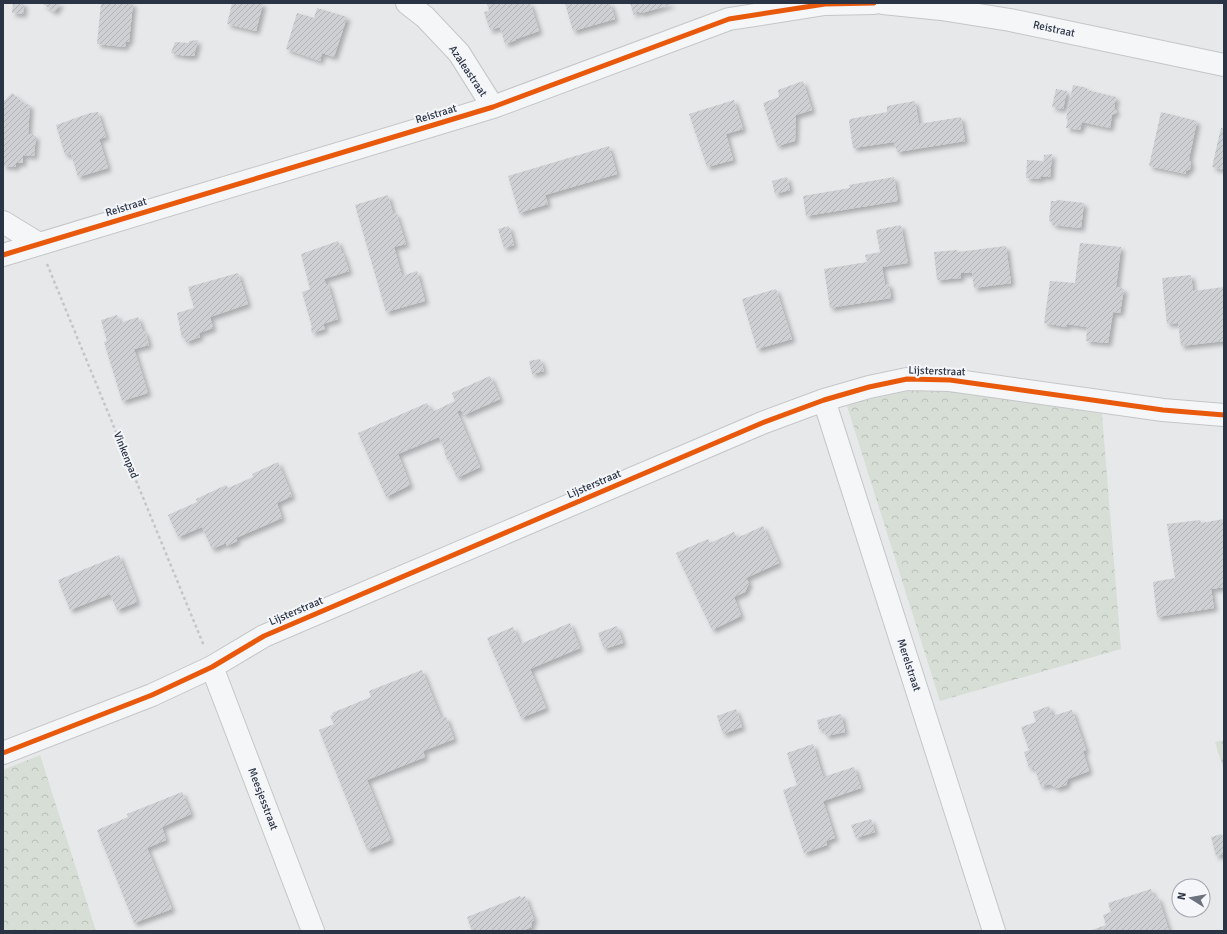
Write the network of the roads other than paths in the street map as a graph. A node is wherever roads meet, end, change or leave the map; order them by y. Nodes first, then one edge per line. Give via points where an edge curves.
1 (408, 3) edge
2 (874, 3) edge
3 (883, 3) edge
4 (731, 11) edge
5 (1224, 65) edge
6 (493, 107) junction
7 (3, 222) edge
8 (39, 244) junction
9 (3, 255) edge
10 (824, 400) junction
11 (1224, 414) edge
12 (212, 667) junction
13 (3, 753) edge
14 (313, 931) edge
15 (994, 931) edge

1 - 6 street, Azaleastraat via 426,17 459,53
2 - 4 street, Reistraat
3 - 5 street, Reistraat via 1010,20
4 - 6 street, Reistraat
6 - 8 street, Reistraat
7 - 8 street
8 - 9 street, Reistraat
10 - 11 street, Lijsterstraat via 907,379 950,380 1163,410
10 - 12 street, Lijsterstraat via 762,423 264,636
10 - 15 street, Merelstraat
12 - 13 street, Lijsterstraat via 152,695
12 - 14 street, Meesjesstraat

